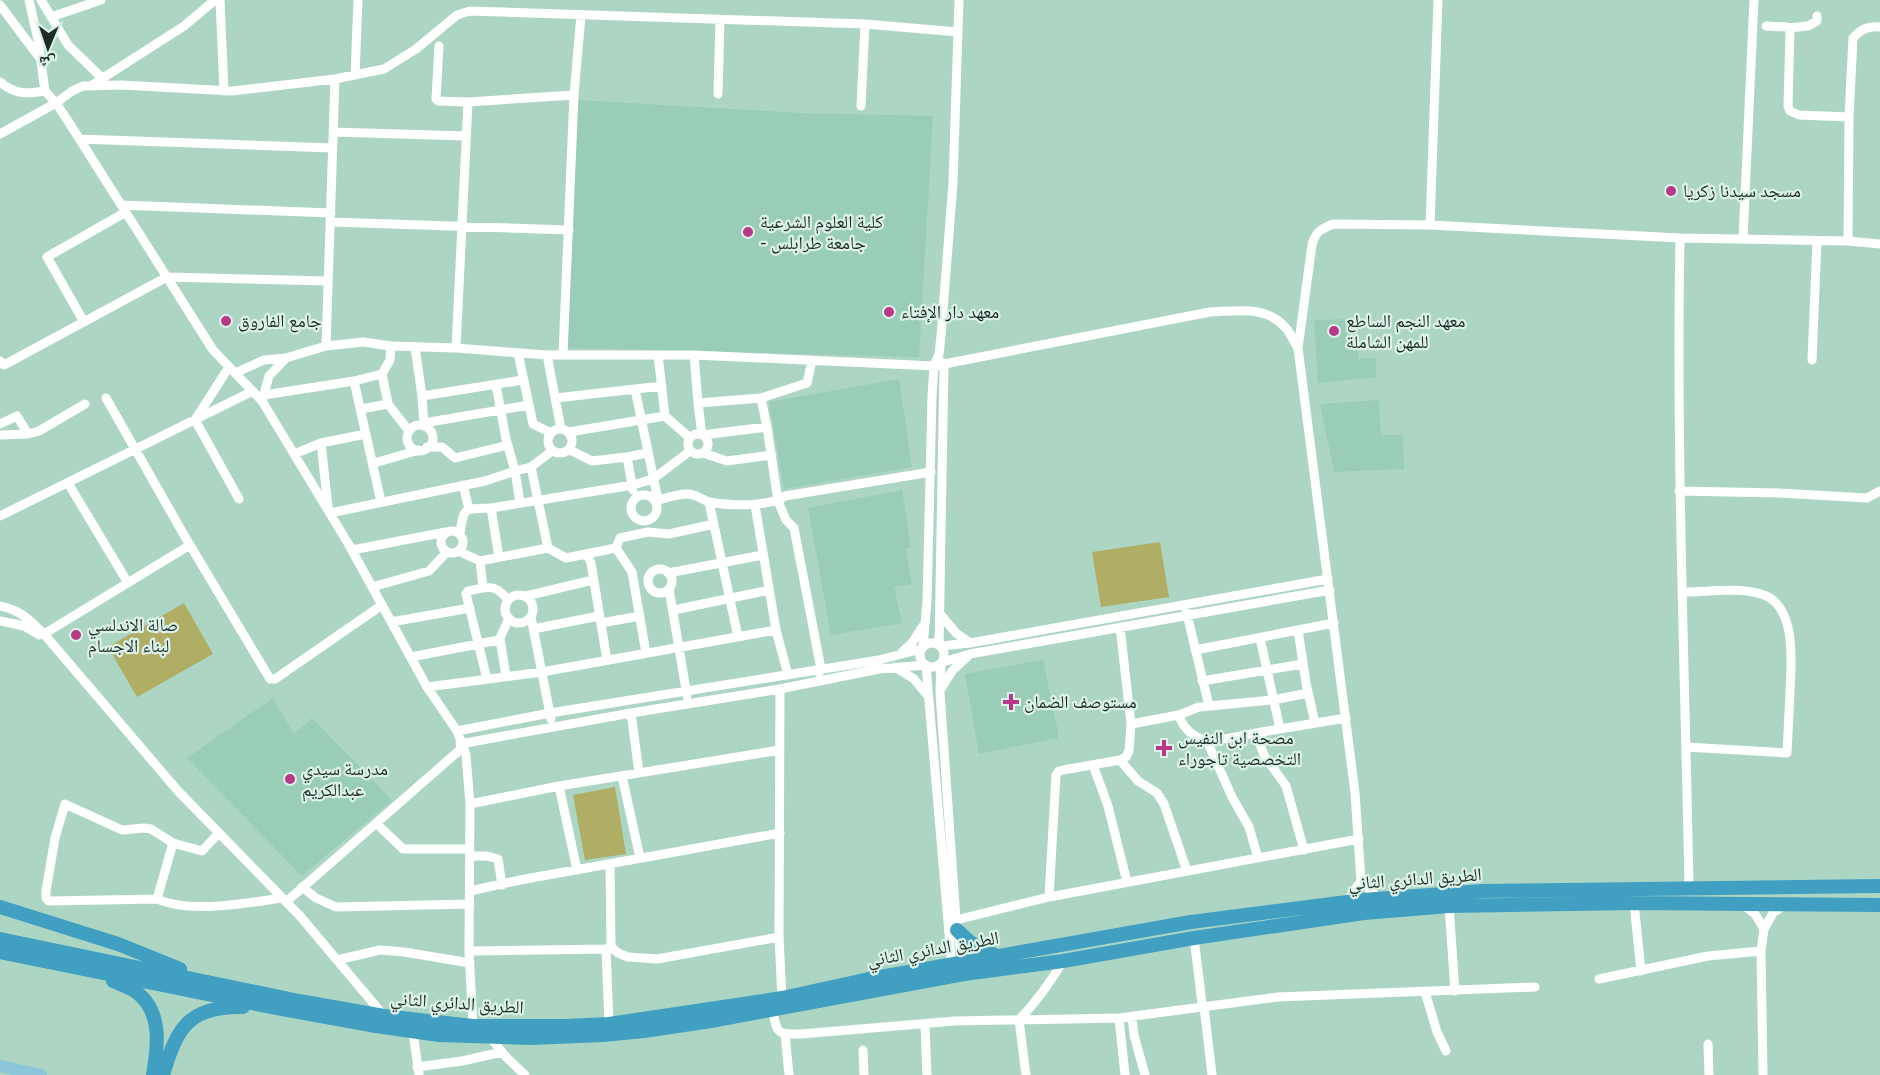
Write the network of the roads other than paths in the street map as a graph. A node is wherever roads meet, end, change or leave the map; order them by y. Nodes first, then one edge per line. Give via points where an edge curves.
1 (28, 0) edge
2 (41, 0) edge
3 (101, 0) edge
4 (215, 0) edge
5 (220, 0) edge
6 (358, 0) edge
7 (471, 0) edge
8 (959, 0) edge
9 (1438, 0) edge
10 (1754, 0) edge
11 (0, 5) edge
12 (470, 11) junction
13 (581, 15) junction
14 (1817, 16) dead end
15 (51, 17) junction
16 (720, 19) junction
17 (865, 24) junction
18 (1766, 26) dead end
19 (1880, 27) edge
20 (1788, 28) junction
21 (957, 32) junction
22 (439, 46) dead end
23 (40, 59) junction
24 (355, 75) junction
25 (102, 78) junction
26 (335, 79) junction
27 (0, 82) edge
28 (92, 85) junction
29 (45, 91) junction
30 (224, 91) junction
31 (718, 94) dead end
32 (574, 95) junction
33 (468, 102) junction
34 (56, 103) junction
35 (861, 106) dead end
36 (1849, 117) junction
37 (333, 132) junction
38 (0, 134) edge
39 (466, 136) junction
40 (80, 139) junction
41 (333, 148) junction
42 (123, 209) junction
43 (331, 217) junction
44 (1430, 225) junction
45 (462, 226) junction
46 (568, 230) junction
47 (1680, 238) junction
48 (1743, 239) junction
49 (1817, 241) junction
50 (1848, 241) junction
51 (1880, 244) edge
52 (167, 277) junction
53 (328, 281) junction
54 (84, 322) junction
55 (326, 346) junction
56 (391, 346) junction
57 (415, 347) junction
58 (456, 348) junction
59 (1298, 348) junction
60 (518, 353) junction
61 (562, 354) junction
62 (547, 355) junction
63 (658, 355) junction
64 (694, 355) junction
65 (286, 358) junction
66 (1812, 360) dead end
67 (0, 361) edge
68 (812, 361) junction
69 (939, 366) junction
70 (232, 370) junction
71 (382, 374) junction
72 (523, 380) junction
73 (354, 381) junction
74 (496, 385) junction
75 (662, 386) junction
76 (635, 389) junction
77 (253, 391) junction
78 (422, 396) junction
79 (932, 396) junction
80 (943, 396) junction
81 (106, 398) dead end
82 (263, 398) junction
83 (556, 398) junction
84 (761, 398) junction
85 (698, 403) junction
86 (85, 404) dead end
87 (388, 404) junction
88 (529, 405) junction
89 (360, 409) junction
90 (501, 410) junction
91 (665, 416) junction
92 (195, 420) junction
93 (641, 420) junction
94 (0, 424) edge
95 (424, 424) junction
96 (767, 427) junction
97 (409, 431) junction
98 (565, 431) junction
99 (551, 433) junction
100 (28, 434) junction
101 (366, 434) junction
102 (0, 435) edge
103 (702, 435) junction
104 (690, 438) junction
105 (321, 443) junction
106 (508, 445) junction
107 (423, 449) junction
108 (134, 450) junction
109 (570, 450) junction
110 (552, 451) junction
111 (690, 451) junction
112 (647, 453) junction
113 (703, 453) junction
114 (294, 454) junction
115 (772, 455) junction
116 (627, 458) junction
117 (372, 462) junction
118 (531, 467) junction
119 (515, 471) junction
120 (931, 472) junction
121 (653, 479) junction
122 (68, 483) junction
123 (463, 485) junction
124 (633, 485) junction
125 (1679, 491) junction
126 (1880, 491) edge
127 (239, 499) dead end
128 (538, 499) junction
129 (657, 500) junction
130 (778, 501) junction
131 (381, 502) junction
132 (633, 502) junction
133 (709, 502) junction
134 (520, 503) junction
135 (755, 505) junction
136 (491, 508) junction
137 (469, 509) junction
138 (329, 512) junction
139 (0, 516) edge
140 (647, 522) junction
141 (714, 524) junction
142 (446, 532) junction
143 (648, 532) junction
144 (460, 534) junction
145 (190, 545) junction
146 (548, 548) junction
147 (616, 548) junction
148 (352, 550) junction
149 (458, 551) junction
150 (447, 552) junction
151 (587, 554) junction
152 (763, 555) junction
153 (500, 557) junction
154 (480, 561) junction
155 (722, 563) junction
156 (668, 573) junction
157 (1328, 579) junction
158 (593, 580) junction
159 (128, 583) junction
160 (372, 587) junction
161 (483, 588) junction
162 (669, 589) junction
163 (769, 590) junction
164 (1330, 590) junction
165 (1683, 592) junction
166 (526, 596) junction
167 (729, 599) junction
168 (508, 600) junction
169 (1206, 601) junction
170 (382, 605) junction
171 (1185, 605) junction
172 (0, 606) edge
173 (470, 608) junction
174 (674, 610) junction
175 (1208, 611) junction
176 (940, 614) junction
177 (1187, 615) junction
178 (640, 616) junction
179 (531, 617) junction
180 (508, 618) junction
181 (600, 619) junction
182 (0, 621) edge
183 (926, 621) junction
184 (391, 622) junction
185 (1334, 623) junction
186 (1120, 627) junction
187 (1050, 628) junction
188 (533, 629) junction
189 (776, 630) junction
190 (1298, 630) junction
191 (44, 634) junction
192 (738, 638) junction
193 (1260, 638) junction
194 (500, 639) junction
195 (1052, 639) junction
196 (52, 643) junction
197 (479, 643) junction
198 (970, 643) junction
199 (940, 645) junction
200 (680, 647) junction
201 (922, 648) junction
202 (1195, 650) junction
203 (646, 653) junction
204 (970, 654) junction
205 (898, 655) junction
206 (411, 657) junction
207 (607, 660) junction
208 (942, 663) junction
209 (1303, 664) junction
210 (926, 665) junction
211 (895, 668) junction
212 (821, 669) junction
213 (1267, 669) junction
214 (542, 672) junction
215 (788, 675) junction
216 (506, 676) junction
217 (488, 679) junction
218 (1202, 681) junction
219 (813, 683) junction
220 (428, 687) junction
221 (780, 689) junction
222 (686, 691) junction
223 (940, 692) junction
224 (1308, 693) junction
225 (928, 695) junction
226 (1273, 700) junction
227 (689, 704) junction
228 (1209, 706) junction
229 (550, 713) junction
230 (631, 713) junction
231 (1179, 715) junction
232 (1346, 718) junction
233 (1315, 723) junction
234 (1131, 724) junction
235 (552, 728) junction
236 (1280, 729) junction
237 (457, 731) junction
238 (1256, 733) junction
239 (1207, 741) junction
240 (461, 746) junction
241 (1686, 747) junction
242 (780, 750) junction
243 (1120, 760) junction
244 (1093, 765) junction
245 (639, 773) junction
246 (622, 776) junction
247 (559, 786) junction
248 (470, 804) junction
249 (377, 824) junction
250 (219, 833) junction
251 (780, 833) junction
252 (1359, 839) junction
253 (173, 843) junction
254 (1304, 850) junction
255 (470, 852) junction
256 (639, 858) junction
257 (1258, 858) junction
258 (610, 864) junction
259 (577, 870) junction
260 (1187, 871) junction
261 (1361, 881) junction
262 (1127, 882) junction
263 (502, 885) junction
264 (1880, 886) edge
265 (302, 887) junction
266 (1689, 888) junction
267 (470, 891) junction
268 (1049, 897) junction
269 (157, 899) junction
270 (1379, 899) junction
271 (284, 900) junction
272 (1346, 902) junction
273 (1634, 903) junction
274 (1740, 903) junction
275 (1787, 903) junction
276 (470, 904) junction
277 (1880, 905) edge
278 (1449, 906) junction
279 (0, 907) edge
280 (957, 925) junction
281 (1764, 929) junction
282 (779, 937) junction
283 (1194, 938) junction
284 (0, 939) edge
285 (609, 948) junction
286 (469, 951) junction
287 (1761, 951) junction
288 (0, 952) edge
289 (997, 956) junction
290 (336, 960) junction
291 (1063, 962) junction
292 (470, 963) junction
293 (958, 969) junction
294 (92, 971) junction
295 (1641, 971) junction
296 (1599, 979) dead end
297 (219, 984) junction
298 (1535, 987) dead end
299 (1455, 991) junction
300 (1425, 992) junction
301 (782, 998) junction
302 (1204, 1007) junction
303 (276, 1008) junction
304 (772, 1010) junction
305 (384, 1016) junction
306 (1132, 1017) junction
307 (1119, 1018) junction
308 (1019, 1020) junction
309 (609, 1024) junction
310 (925, 1025) junction
311 (473, 1026) junction
312 (413, 1032) junction
313 (785, 1034) junction
314 (491, 1038) junction
315 (1708, 1044) dead end
316 (863, 1050) dead end
317 (1446, 1051) dead end
318 (502, 1052) junction
319 (0, 1066) edge
320 (159, 1071) edge
321 (418, 1071) edge
322 (40, 1075) edge
323 (525, 1075) edge
324 (789, 1075) edge
325 (864, 1075) edge
326 (927, 1075) edge
327 (1026, 1075) edge
328 (1125, 1075) edge
329 (1145, 1075) edge
330 (1212, 1075) edge
331 (1709, 1075) edge
332 (1762, 1075) edge

1 - 23 street
2 - 15 street
3 - 15 street
4 - 25 street via 184,26
5 - 30 street
6 - 24 street
7 - 12 street
8 - 21 street
9 - 44 street
10 - 48 street
11 - 23 street
12 - 13 street
12 - 24 street via 458,15 384,69
13 - 16 street
13 - 32 street
14 - 20 street via 1812,25
15 - 25 street via 68,45
16 - 17 street
16 - 31 street
17 - 21 street
17 - 35 street
18 - 20 street
19 - 36 street via 1860,30 1853,38
20 - 36 street via 1790,111 1799,115
21 - 69 street via 953,183
22 - 33 street via 436,99
23 - 29 street
24 - 26 street
25 - 28 street
26 - 30 street
26 - 37 street
27 - 29 street via 25,94
28 - 30 street
28 - 34 street via 72,91
29 - 34 street
32 - 33 street
32 - 46 street
33 - 39 street
34 - 38 street
34 - 40 street
36 - 50 street
37 - 39 street
37 - 41 street
39 - 45 street
40 - 41 street
40 - 42 street
41 - 43 street
42 - 43 street
42 - 52 street
42 - 54 street via 47,257
43 - 45 street
43 - 53 street
44 - 47 street
44 - 59 street via 1333,224 1321,229 1312,245
45 - 46 street
45 - 58 street
46 - 61 street
47 - 48 street
47 - 125 street
48 - 49 street
49 - 50 street
49 - 66 street
50 - 51 street
52 - 53 street
52 - 54 street
52 - 70 street via 213,350
53 - 55 street
54 - 67 street via 4,365
55 - 56 street via 363,342
55 - 65 street
56 - 57 street
56 - 71 street via 390,360
57 - 58 street
57 - 78 street
58 - 60 street
59 - 69 street via 1285,328 1269,315 1252,310 1210,312
59 - 157 street
60 - 62 street
60 - 72 street
61 - 62 street
61 - 63 street
62 - 83 street
63 - 64 street
63 - 75 street
64 - 68 street
64 - 85 street
65 - 70 street
65 - 82 street via 269,376
68 - 69 street
68 - 84 street via 807,383
69 - 79 street
69 - 80 street
70 - 77 street
70 - 92 street
71 - 73 street
71 - 87 street
72 - 74 street
72 - 88 street
73 - 82 street
73 - 89 street
74 - 78 street
74 - 90 street
75 - 76 street
75 - 91 street
76 - 83 street
76 - 93 street
77 - 82 street
77 - 92 street
78 - 95 street
79 - 80 street
79 - 120 street
80 - 176 street
81 - 108 street
82 - 114 street
83 - 98 street
84 - 85 street
84 - 96 street
85 - 103 street
86 - 100 street
87 - 89 street
87 - 97 street
88 - 90 street
88 - 99 street via 535,426
89 - 101 street
90 - 95 street
90 - 106 street
91 - 93 street
91 - 104 street
92 - 108 street
92 - 127 street
93 - 98 street
93 - 112 street
94 - 100 street via 17,416
95 - 97 street
95 - 107 street via 432,436
96 - 103 street
96 - 115 street
97 - 107 street via 408,443
98 - 99 street
98 - 109 street via 573,443
99 - 110 street via 548,444
100 - 102 street
101 - 105 street
101 - 117 street
103 - 104 street
103 - 113 street via 708,444
104 - 111 street
105 - 114 street
105 - 138 street
106 - 107 street via 455,458 442,447
106 - 119 street
107 - 117 street
108 - 122 street
108 - 145 street
109 - 110 street via 559,454
109 - 116 street via 592,461
110 - 118 street
111 - 113 street
111 - 121 street
112 - 116 street
112 - 121 street
113 - 115 street via 727,460
114 - 138 street
115 - 130 street
116 - 124 street
117 - 131 street
118 - 119 street
118 - 128 street
119 - 123 street
119 - 134 street
120 - 130 street via 784,496
120 - 183 street
121 - 124 street
121 - 129 street
122 - 139 street
122 - 159 street
123 - 131 street
123 - 137 street
124 - 128 street
124 - 132 street
125 - 126 street via 1867,498
125 - 165 street
128 - 134 street
128 - 146 street
129 - 132 street via 642,495
129 - 133 street via 691,494
129 - 140 street via 656,515
130 - 135 street
130 - 212 street via 794,528
131 - 138 street
132 - 140 street via 633,516
133 - 135 street
133 - 141 street
134 - 136 street
135 - 152 street
136 - 137 street
136 - 153 street
137 - 144 street via 463,514
138 - 148 street
140 - 143 street
141 - 143 street via 669,534
141 - 155 street
142 - 144 street
142 - 148 street
142 - 150 street via 441,542
143 - 147 street via 620,538
144 - 149 street via 463,545
145 - 159 street
145 - 170 street via 270,679
146 - 151 street via 566,558
146 - 153 street
147 - 151 street
147 - 178 street via 633,572
148 - 160 street
149 - 150 street
149 - 154 street
150 - 160 street via 429,571
151 - 158 street
152 - 155 street
152 - 163 street
153 - 154 street
154 - 161 street
155 - 156 street
155 - 167 street
156 - 162 street
156 - 162 street via 657,570 648,581 656,593
157 - 164 street
157 - 169 street
158 - 166 street
158 - 181 street
159 - 191 street
160 - 170 street
161 - 168 street via 499,589
161 - 173 street via 467,592
162 - 174 street
163 - 167 street
163 - 189 street
164 - 175 street
164 - 185 street
165 - 241 street
165 - 241 street via 1763,594 1784,616 1791,650 1787,753
166 - 168 street via 516,594
166 - 179 street via 534,608
167 - 174 street
167 - 192 street
168 - 180 street
169 - 171 street
169 - 175 street
170 - 184 street
171 - 177 street
171 - 187 street
172 - 191 street via 25,615
173 - 184 street
173 - 197 street
174 - 200 street
175 - 177 street
176 - 198 street
176 - 199 street
177 - 186 street
177 - 202 street
178 - 181 street
178 - 203 street
179 - 180 street via 522,623
179 - 188 street
180 - 194 street
181 - 188 street
181 - 207 street
182 - 196 street via 24,626
183 - 201 street
183 - 205 street via 917,637
184 - 206 street
185 - 190 street
185 - 232 street
186 - 195 street
186 - 234 street
187 - 195 street
187 - 198 street
188 - 214 street
189 - 192 street
189 - 215 street
190 - 193 street
190 - 209 street
191 - 196 street
192 - 200 street
193 - 202 street
193 - 213 street
194 - 197 street
194 - 216 street
195 - 204 street
196 - 250 street via 178,791
197 - 206 street
197 - 217 street
198 - 199 street
199 - 201 street via 932,642
199 - 208 street via 944,653
200 - 203 street
200 - 222 street
201 - 205 street
201 - 210 street via 920,659
202 - 218 street
203 - 207 street
204 - 208 street
204 - 223 street via 952,670
205 - 212 street
206 - 220 street
207 - 214 street
208 - 210 street
208 - 223 street
209 - 213 street
209 - 224 street
210 - 211 street
210 - 225 street
211 - 219 street
211 - 225 street via 914,679
212 - 215 street
212 - 219 street
213 - 218 street
213 - 226 street
214 - 216 street
214 - 229 street
215 - 222 street
216 - 217 street
217 - 220 street
218 - 228 street
219 - 221 street
220 - 237 street
221 - 227 street
221 - 242 street
222 - 227 street
222 - 229 street
223 - 280 street
224 - 226 street
224 - 233 street
225 - 293 street
226 - 228 street
226 - 236 street
227 - 230 street
228 - 231 street
229 - 235 street
229 - 237 street
230 - 235 street
230 - 245 street
231 - 234 street
231 - 239 street via 1188,732
232 - 233 street
232 - 252 street
233 - 236 street
234 - 243 street via 1130,752
235 - 240 street
236 - 238 street
237 - 240 street
238 - 239 street
238 - 254 street via 1264,756 1286,786
239 - 257 street via 1249,827
240 - 248 street via 466,755
240 - 249 street
241 - 266 street
242 - 245 street
242 - 251 street
243 - 244 street
243 - 260 street via 1138,782 1157,793
244 - 262 street via 1111,816
244 - 268 street via 1059,771 1056,775
245 - 246 street
246 - 247 street
246 - 256 street
247 - 248 street
247 - 259 street
248 - 255 street
249 - 255 street via 403,849
249 - 265 street
250 - 253 street via 201,851
250 - 271 street
251 - 256 street
251 - 282 street
252 - 254 street
252 - 261 street
253 - 269 street
253 - 269 street via 151,830 122,830 64,804 46,891 48,900
254 - 257 street
255 - 263 street via 498,859
255 - 267 street
256 - 258 street
257 - 260 street
258 - 259 street
258 - 285 street
259 - 263 street
260 - 262 street
261 - 270 street
261 - 272 street
262 - 268 street
263 - 267 street
264 - 266 highway, الطريق الدائري الثاني
265 - 271 street
265 - 276 street via 336,907
266 - 270 highway, الطريق الدائري الثاني via 1482,891
267 - 276 street
268 - 280 street
269 - 271 street via 180,906
270 - 272 highway, الطريق الدائري الثاني
271 - 290 street
272 - 289 highway, الطريق الدائري الثاني via 1191,922
273 - 274 highway, الطريق الدائري الثاني
273 - 278 highway, الطريق الدائري الثاني
273 - 295 street
274 - 275 highway, الطريق الدائري الثاني
274 - 281 street via 1755,914
275 - 277 highway, الطريق الدائري الثاني
275 - 281 street via 1773,913
276 - 286 street
278 - 283 highway, الطريق الدائري الثاني via 1364,913
278 - 299 street
279 - 297 highway via 118,944
280 - 289 highway via 971,944
280 - 293 street
281 - 287 street
282 - 285 street via 657,959 628,957
282 - 301 street
283 - 291 highway, الطريق الدائري الثاني
283 - 302 street
284 - 297 highway, الطريق الدائري الثاني
285 - 286 street
285 - 309 street
286 - 292 street
287 - 295 street via 1708,956
287 - 332 street
288 - 294 highway, الطريق الدائري الثاني
289 - 293 highway, الطريق الدائري الثاني
290 - 292 street via 380,950
290 - 305 street
291 - 293 highway, الطريق الدائري الثاني
291 - 308 street
292 - 311 street
293 - 301 highway, الطريق الدائري الثاني via 869,979
293 - 304 highway, الطريق الدائري الثاني
294 - 303 highway, الطريق الدائري الثاني
294 - 320 highway via 144,1000 156,1029
295 - 296 street
297 - 305 highway, الطريق الدائري الثاني
298 - 299 street
299 - 300 street
300 - 302 street via 1278,997
300 - 317 street
301 - 309 highway, الطريق الدائري الثاني
302 - 306 street
302 - 330 street
303 - 312 highway, الطريق الدائري الثاني
303 - 320 highway via 230,1007 202,1012 178,1033
304 - 313 street via 777,1030
304 - 314 highway, الطريق الدائري الثاني via 644,1031
305 - 311 highway, الطريق الدائري الثاني
306 - 307 street
306 - 329 street
307 - 308 street
307 - 328 street
308 - 310 street
308 - 327 street
309 - 311 highway, الطريق الدائري الثاني
310 - 313 street
310 - 326 street
312 - 314 highway, الطريق الدائري الثاني
312 - 321 street
313 - 324 street
314 - 318 street
315 - 331 street
316 - 325 street
318 - 321 street
318 - 323 street
319 - 322 main road

